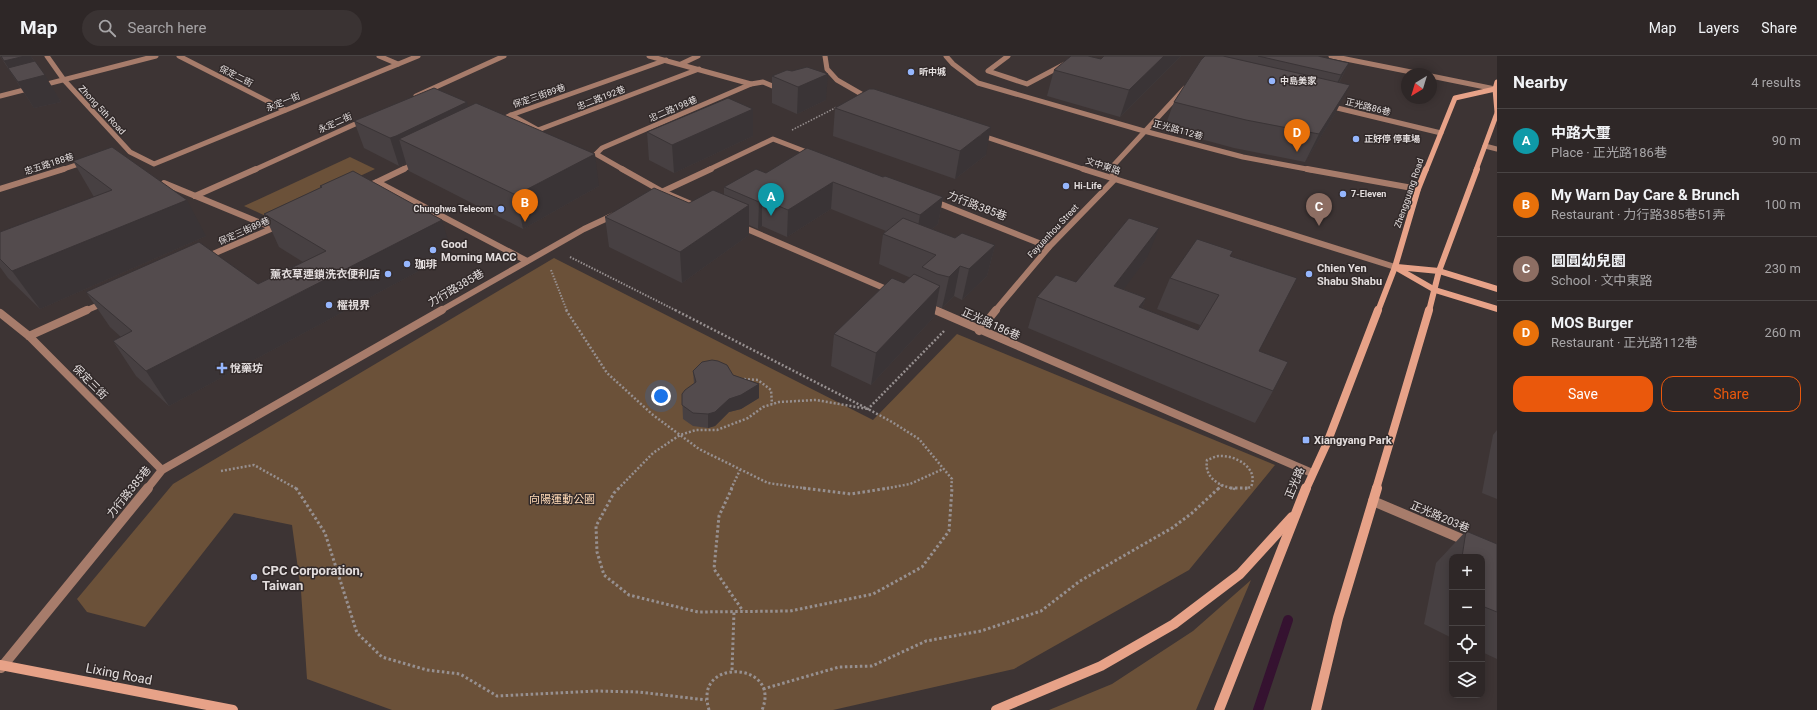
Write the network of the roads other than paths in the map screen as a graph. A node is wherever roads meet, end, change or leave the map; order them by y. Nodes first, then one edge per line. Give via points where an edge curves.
1 (47, 56) edge
2 (156, 56) edge
3 (179, 56) edge
4 (379, 56) edge
5 (418, 56) edge
6 (504, 56) edge
7 (649, 56) edge
8 (698, 56) edge
9 (825, 56) edge
10 (946, 56) edge
11 (1008, 56) edge
12 (1080, 56) edge
13 (1331, 56) edge
14 (666, 60) junction
15 (398, 64) junction
16 (681, 64) junction
17 (699, 69) junction
18 (1401, 70) edge
19 (1437, 77) edge
20 (64, 80) junction
21 (751, 84) junction
22 (1188, 85) edge
23 (1496, 86) edge
24 (790, 93) edge
25 (0, 96) edge
26 (411, 98) edge
27 (876, 101) edge
28 (1320, 103) edge
29 (285, 110) junction
30 (1497, 112) edge
31 (511, 115) junction
32 (368, 118) edge
33 (490, 126) edge
34 (1144, 131) junction
35 (973, 133) edge
36 (1441, 133) junction
37 (1485, 146) junction
38 (127, 149) junction
39 (1497, 149) edge
40 (120, 151) edge
41 (817, 156) edge
42 (426, 157) edge
43 (90, 161) edge
44 (154, 164) joint
45 (1115, 179) junction
46 (377, 182) junction
47 (164, 184) edge
48 (1418, 189) junction
49 (0, 190) edge
50 (356, 191) edge
51 (663, 192) junction
52 (195, 196) junction
53 (648, 198) edge
54 (926, 198) edge
55 (706, 211) edge
56 (620, 212) edge
57 (286, 222) edge
58 (736, 224) edge
59 (273, 228) junction
60 (1049, 246) junction
61 (201, 260) edge
62 (528, 261) junction
63 (1395, 266) junction
64 (1439, 271) junction
65 (1497, 289) edge
66 (1435, 290) junction
67 (897, 294) edge
68 (115, 298) edge
69 (919, 304) edge
70 (1497, 309) edge
71 (0, 313) edge
72 (979, 331) junction
73 (29, 336) junction
74 (162, 470) junction
75 (1312, 473) junction
76 (1373, 501) junction
77 (1295, 514) junction
78 (1476, 546) edge
79 (1, 667) edge
80 (233, 710) edge
81 (996, 710) edge
82 (1219, 710) edge
83 (1316, 710) edge

1 - 20 street, Zhong 5th Road
2 - 20 street
3 - 29 street, 保定二街
4 - 15 street
5 - 15 street, 永定一街
6 - 26 street
7 - 14 street
8 - 16 street
9 - 27 street via 827,69 834,81
10 - 34 street, 正光路112巷 via 978,83
11 - 12 street via 988,71 1027,84
13 - 18 street
14 - 16 street
14 - 31 street, 保定三街89巷
15 - 29 street, 永定一街
16 - 17 street
17 - 21 street
17 - 31 street, 忠二路192巷 via 538,130
19 - 23 street
20 - 25 street
20 - 38 street, Zhong 5th Road
21 - 24 street via 763,82
21 - 51 street, 忠二路198巷 via 602,148 596,154
22 - 34 street
23 - 30 street
23 - 36 street, Zhengguang Road via 1455,98
28 - 36 street, 正光路86巷
29 - 44 street, 永定一街
30 - 37 street
31 - 33 street, 保定三街89巷
32 - 52 street, 永定二街
34 - 45 street via 1111,168
34 - 48 street, 正光路112巷 via 1243,157
35 - 45 street, 文中東路
36 - 48 street, Zhengguang Road
37 - 39 street
37 - 64 street
38 - 40 street
38 - 44 street, Zhong 5th Road
41 - 51 street via 773,139
42 - 46 street
43 - 49 street, 忠五路188巷
45 - 60 street, Fayuanhou Street
45 - 63 street, 文中東路
46 - 50 street
46 - 62 street
47 - 52 street
48 - 63 street, Zhengguang Road
51 - 53 street
51 - 55 street
52 - 59 street
54 - 60 street, 力行路385巷
56 - 62 street, 力行路385巷
57 - 59 street, 保定三街89巷
58 - 67 street
59 - 61 street, 保定三街89巷
60 - 72 street, Fayuanhou Street
62 - 74 street, 力行路385巷
63 - 64 street
63 - 66 street
63 - 75 street, 正光路 via 1327,443
64 - 65 street
64 - 66 street
66 - 70 street
66 - 76 street
68 - 73 street
69 - 72 street, 正光路186巷
71 - 73 street, 保定三街
72 - 75 street, 正光路186巷
73 - 74 street, 保定三街
74 - 79 street, 力行路385巷
75 - 77 street, 正光路
76 - 78 street, 正光路203巷
76 - 83 street via 1338,618
77 - 81 street via 1240,574 1174,624 1101,666
77 - 82 street, 正光路
79 - 80 street, Lixing Road

